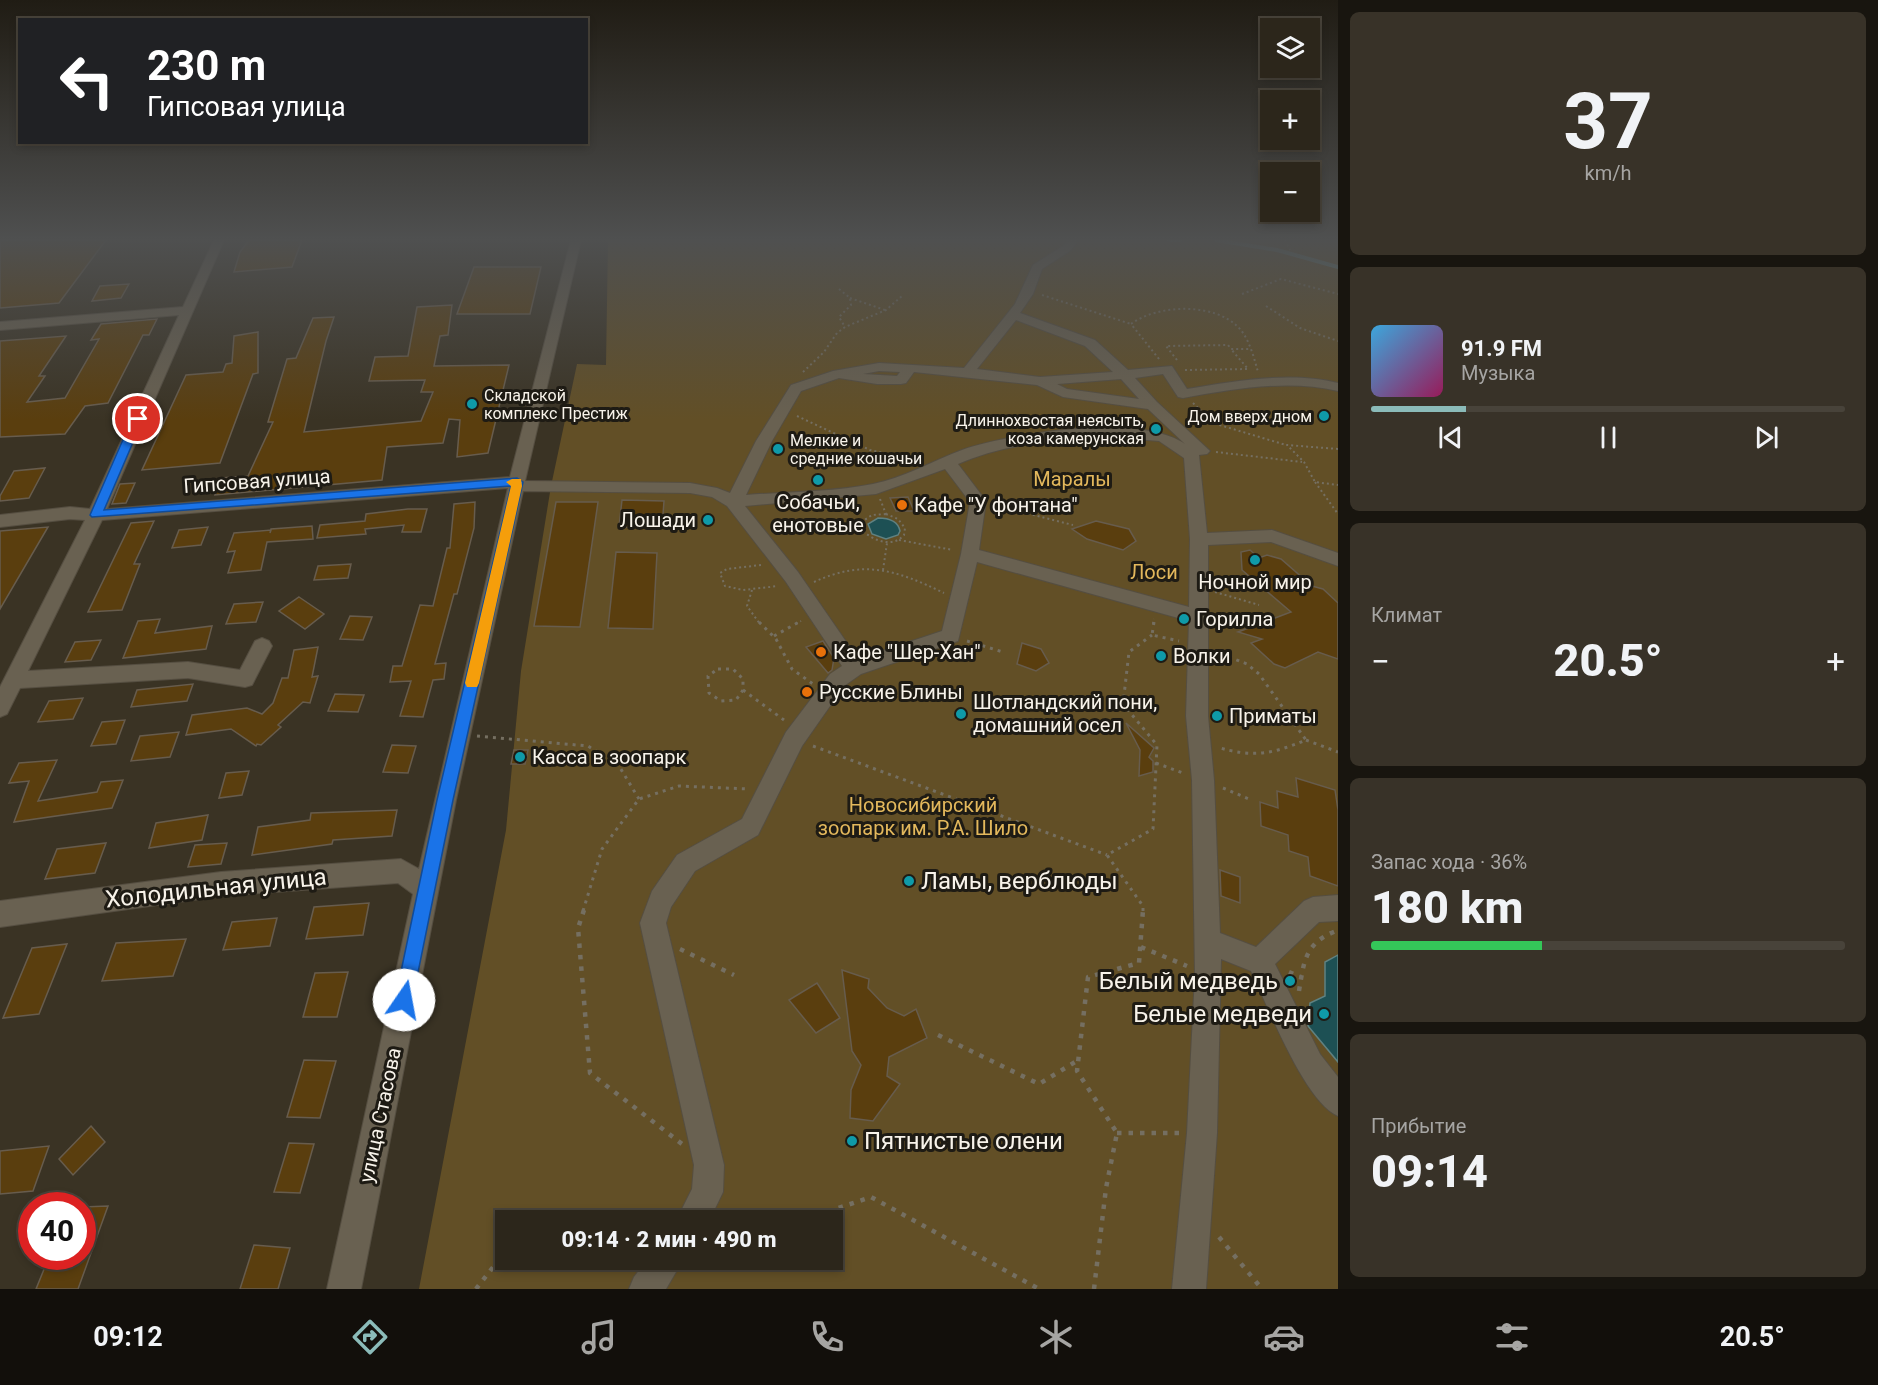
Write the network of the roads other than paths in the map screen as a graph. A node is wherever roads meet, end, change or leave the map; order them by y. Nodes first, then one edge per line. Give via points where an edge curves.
1 (193, 300) edge
2 (561, 300) edge
3 (1023, 300) edge
4 (189, 310) junction
5 (1013, 315) junction
6 (0, 326) edge
7 (968, 372) junction
8 (1125, 375) junction
9 (1040, 381) junction
10 (1338, 387) edge
11 (1152, 405) junction
12 (1197, 453) junction
13 (948, 462) junction
14 (517, 484) junction
15 (733, 502) junction
16 (96, 515) junction
17 (0, 521) edge
18 (1199, 539) junction
19 (970, 554) junction
20 (1338, 560) edge
21 (1198, 617) junction
22 (262, 646) dead end
23 (854, 668) junction
24 (14, 681) junction
25 (0, 708) edge
26 (428, 889) junction
27 (1338, 908) edge
28 (0, 914) edge
29 (1206, 941) junction
30 (1260, 960) junction
31 (1338, 1101) edge
32 (698, 1210) edge
33 (660, 1270) edge
34 (344, 1289) edge
35 (646, 1289) edge
36 (1189, 1289) edge

1 - 4 street
2 - 14 street, улица Стасова
3 - 5 street
4 - 6 street
4 - 16 street
5 - 7 street
5 - 8 street via 1090,343
7 - 9 street
7 - 15 street via 910,368 901,381 838,374 796,388
8 - 9 street
8 - 10 street via 1167,369 1184,394 1245,383 1323,383
8 - 11 street
9 - 11 street via 1063,393
11 - 12 street
12 - 13 street via 1163,437 1119,432 1022,441
12 - 18 street
13 - 15 street via 876,489
13 - 19 street via 978,501
14 - 15 street, Гипсовая улица via 690,488 717,493
14 - 16 street, Гипсовая улица
14 - 26 street, улица Стасова
15 - 23 street
16 - 17 street, Гипсовая улица via 70,513
16 - 24 street
18 - 20 street via 1272,536
18 - 21 street
19 - 21 street
19 - 23 street via 951,636
21 - 29 street
22 - 24 street via 245,679 188,670
23 - 32 street via 825,693 797,735 750,827 686,863 661,900 653,923 709,1165 707,1192
24 - 25 street
26 - 28 street, Холодильная улица via 401,870 221,884
26 - 34 street, улица Стасова
27 - 30 street via 1313,910
29 - 30 street
29 - 36 street via 1202,1133
30 - 31 street via 1310,1064
33 - 35 street

